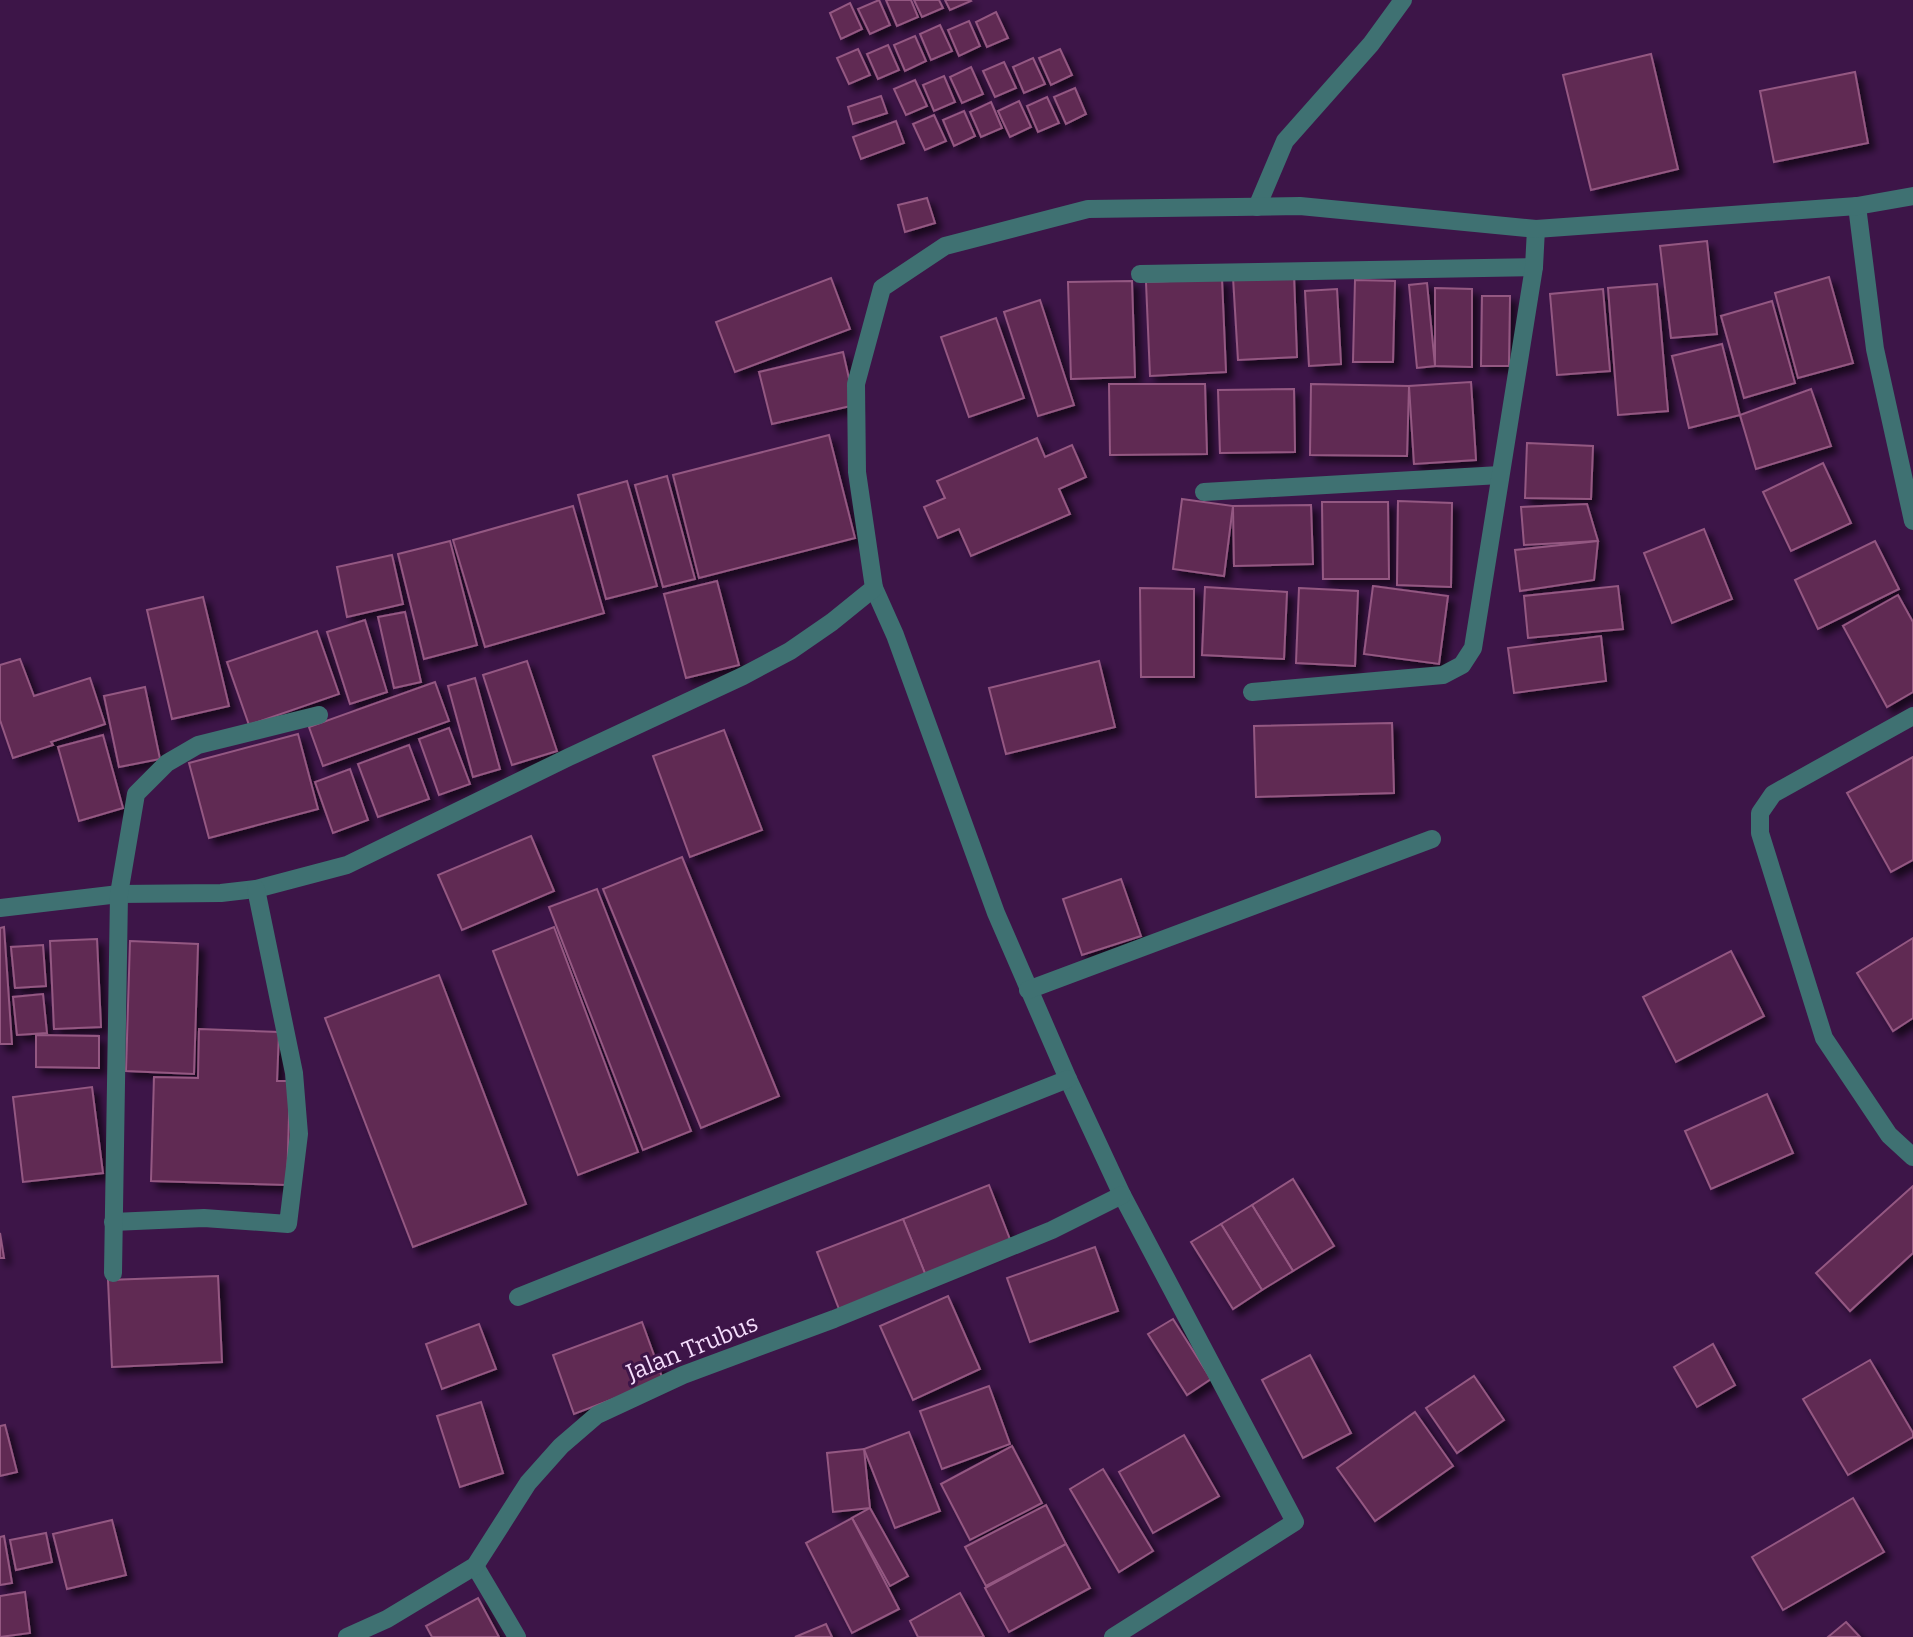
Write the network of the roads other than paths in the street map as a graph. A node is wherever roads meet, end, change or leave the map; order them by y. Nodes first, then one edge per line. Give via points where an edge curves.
1 (1402, 0) edge
2 (1913, 196) edge
3 (1857, 206) junction
4 (1257, 207) junction
5 (1536, 229) junction
6 (1534, 267) junction
7 (1140, 274) dead end
8 (1500, 475) junction
9 (1204, 492) dead end
10 (1913, 521) edge
11 (874, 589) junction
12 (1252, 692) dead end
13 (319, 715) dead end
14 (1913, 716) edge
15 (1432, 839) dead end
16 (256, 889) junction
17 (119, 894) junction
18 (0, 908) edge
19 (1028, 990) junction
20 (1068, 1079) junction
21 (1913, 1157) edge
22 (1122, 1195) junction
23 (113, 1222) junction
24 (113, 1273) dead end
25 (518, 1297) dead end
26 (475, 1566) junction
27 (347, 1637) edge
28 (517, 1637) edge
29 (1113, 1637) edge

1 - 4 street via 1371,44 1285,141
2 - 3 street
3 - 5 street
3 - 10 street via 1875,349
4 - 5 street via 1300,206
4 - 11 street via 1088,209 945,246 882,288 856,384 857,472
5 - 6 street
6 - 7 street
6 - 8 street
8 - 9 street
8 - 12 street via 1473,648 1462,665 1443,675
11 - 16 street via 790,651 743,676 347,865
11 - 19 street
13 - 17 street via 198,745 167,763 136,794
14 - 21 street via 1773,794 1760,813 1760,833 1824,1038 1889,1135
15 - 19 street
16 - 17 street
16 - 23 street via 294,1073 299,1134 288,1224 205,1219
17 - 18 street
17 - 23 street
19 - 20 street
20 - 22 street
20 - 25 street
22 - 26 street, Jalan Trubus via 1052,1230 683,1375 597,1415 528,1483
22 - 29 street via 1296,1522
23 - 24 street
26 - 27 street, Jalan Trubus via 387,1619
26 - 28 street

